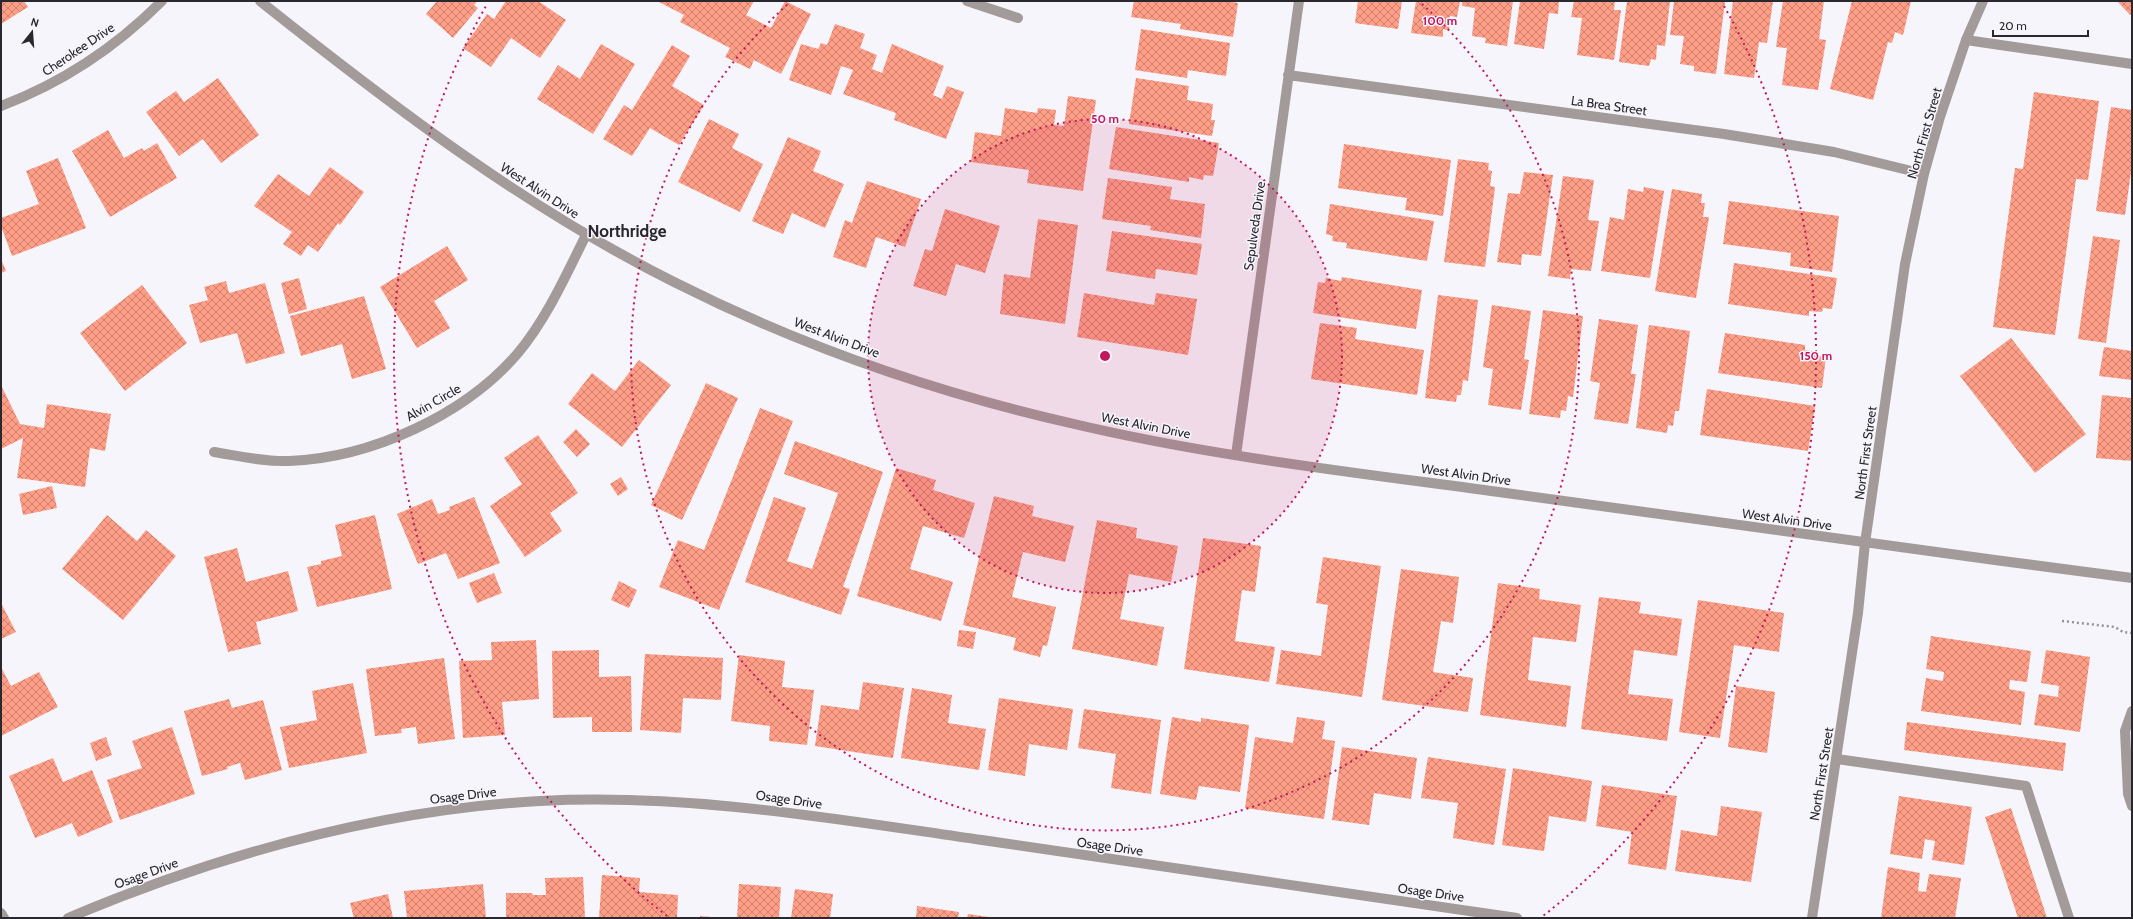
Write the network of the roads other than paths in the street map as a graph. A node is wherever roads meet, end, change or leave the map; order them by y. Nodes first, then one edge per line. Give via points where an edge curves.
1 (162, 1) edge
2 (260, 1) edge
3 (967, 1) edge
4 (1298, 1) edge
5 (1983, 1) edge
6 (1018, 18) dead end
7 (1966, 40) junction
8 (2132, 64) edge
9 (1288, 75) junction
10 (1, 106) edge
11 (1924, 174) junction
12 (586, 235) junction
13 (214, 452) dead end
14 (1236, 455) junction
15 (1865, 543) junction
16 (2132, 578) edge
17 (2132, 711) edge
18 (1837, 758) junction
19 (2132, 806) edge
20 (1, 913) edge
21 (4, 918) edge
22 (68, 918) edge
23 (1517, 918) edge
24 (1812, 918) edge
25 (2069, 918) edge

1 - 10 street, Cherokee Drive via 114,44 79,68 42,89
2 - 12 street, West Alvin Drive via 440,139
3 - 6 street
4 - 9 street, Sepulveda Drive
5 - 7 street, North First Street
7 - 8 street
7 - 11 street, North First Street
9 - 11 street, La Brea Street via 1740,137 1834,152
9 - 14 street, Sepulveda Drive
11 - 15 street, North First Street via 1905,264
12 - 13 street, Alvin Circle via 558,291 518,352 470,396 442,416 372,445 316,459 288,461
12 - 14 street, West Alvin Drive via 676,283 853,359 963,395 1070,424
14 - 15 street, West Alvin Drive
15 - 16 street, West Alvin Drive
15 - 18 street, North First Street via 1858,613
17 - 19 street via 2125,731 2128,794
18 - 24 street, North First Street
18 - 25 street via 2026,786
20 - 21 street
22 - 23 street, Osage Drive via 207,865 330,831 485,805 604,799 742,806

